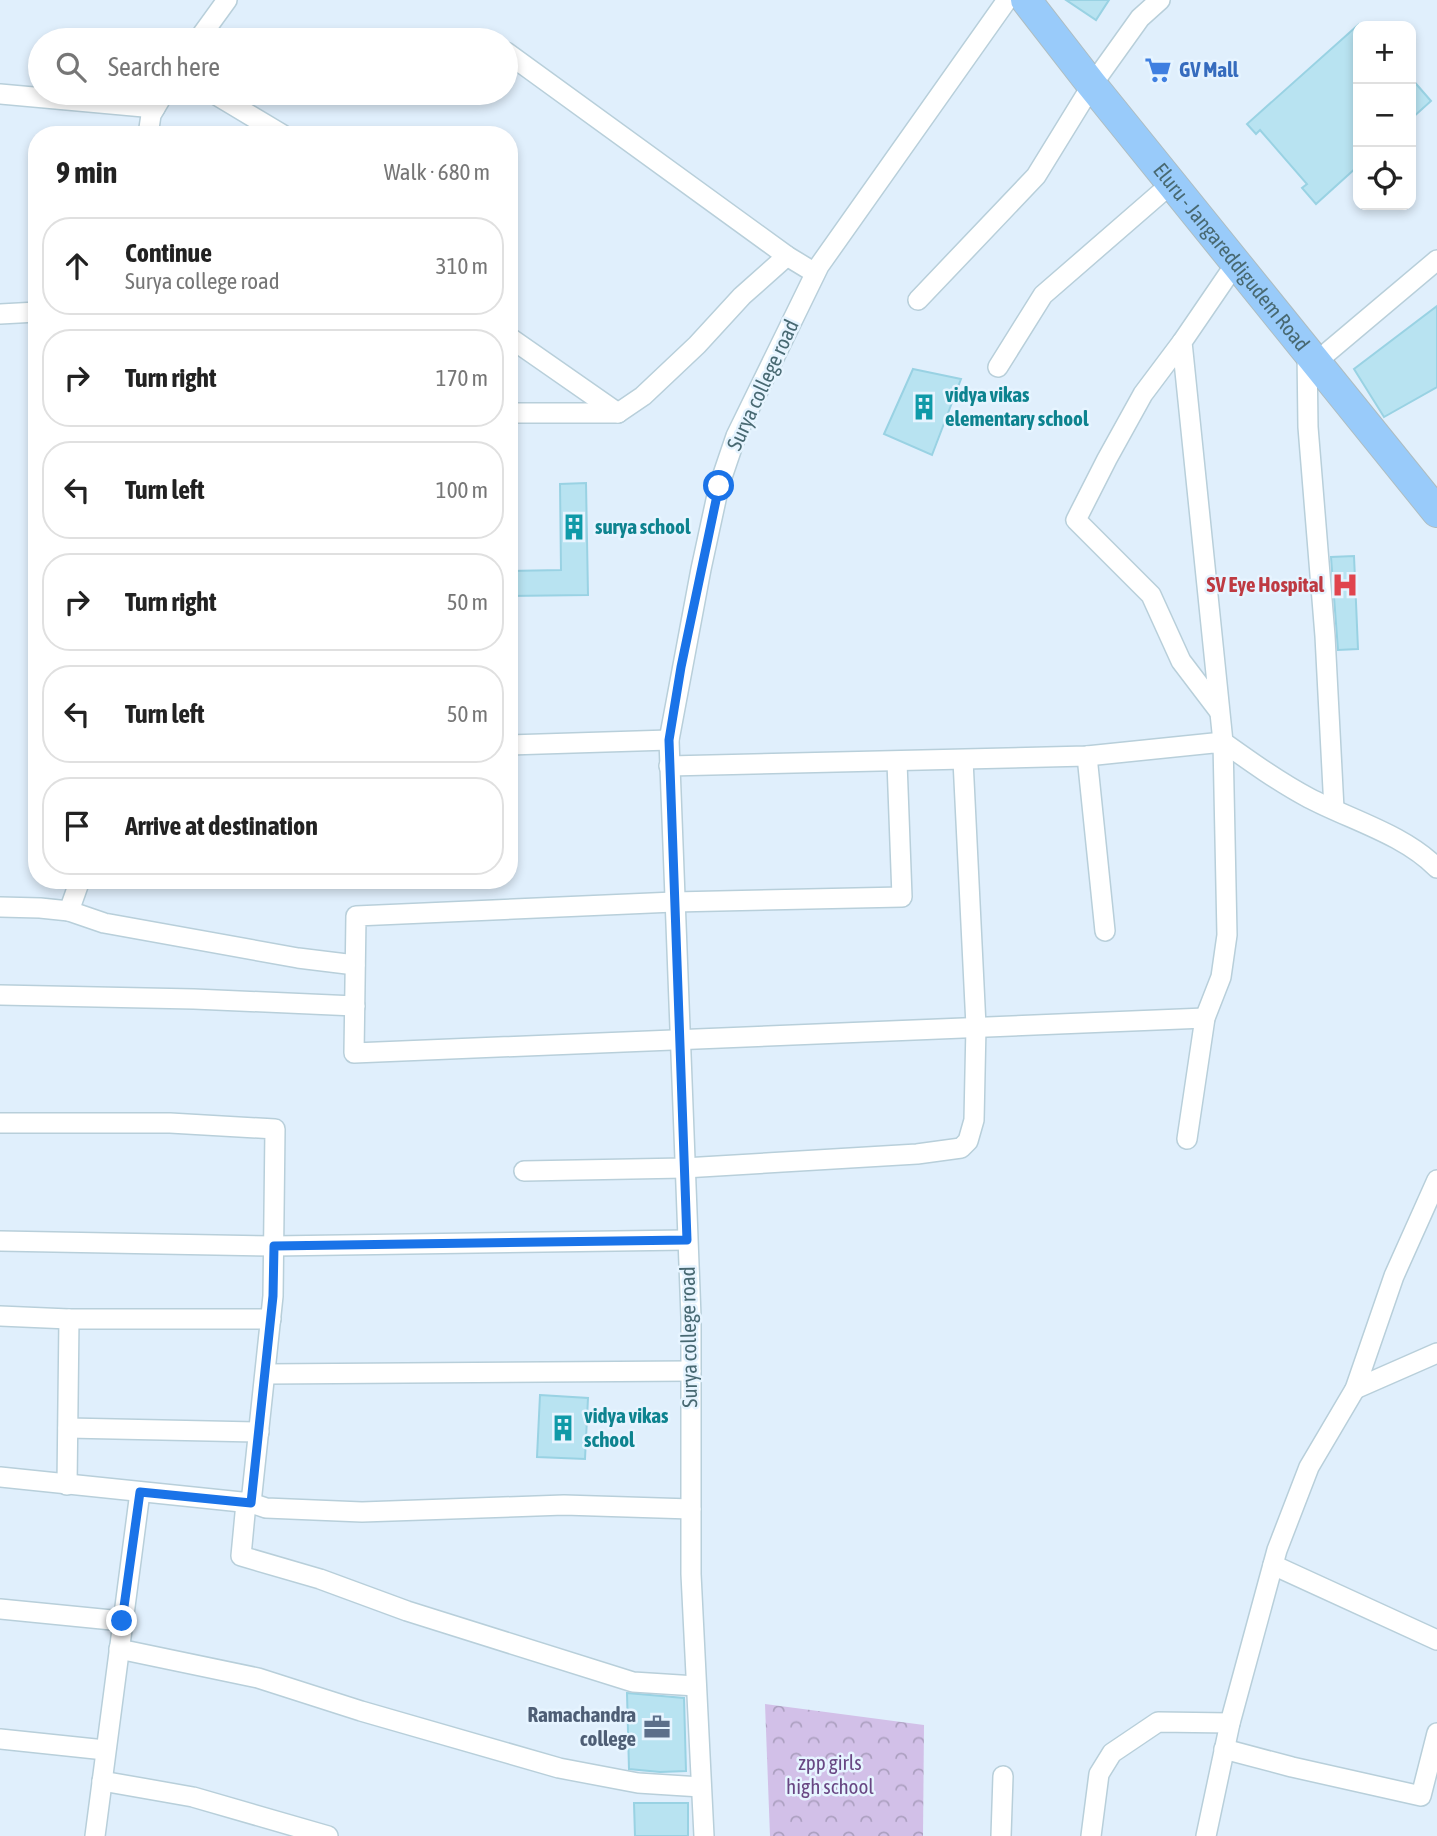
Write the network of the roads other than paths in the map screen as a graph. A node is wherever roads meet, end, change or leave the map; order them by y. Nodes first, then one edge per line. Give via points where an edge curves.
1 (227, 0) edge
2 (1007, 0) edge
3 (1026, 0) edge
4 (1160, 0) edge
5 (207, 28) edge
6 (518, 61) edge
7 (1091, 85) junction
8 (0, 93) edge
9 (28, 94) edge
10 (157, 105) edge
11 (233, 105) edge
12 (149, 126) edge
13 (268, 126) edge
14 (1172, 183) junction
15 (787, 256) junction
16 (1437, 260) edge
17 (1236, 263) junction
18 (815, 274) junction
19 (918, 300) dead end
20 (28, 312) edge
21 (0, 314) edge
22 (1182, 342) junction
23 (518, 343) edge
24 (1312, 356) junction
25 (998, 367) dead end
26 (518, 413) edge
27 (618, 413) junction
28 (1437, 512) edge
29 (1220, 712) junction
30 (669, 740) junction
31 (1223, 742) junction
32 (518, 745) edge
33 (1087, 756) junction
34 (963, 760) junction
35 (897, 762) junction
36 (669, 766) junction
37 (1334, 809) junction
38 (1437, 868) edge
39 (77, 889) edge
40 (674, 902) junction
41 (0, 907) edge
42 (69, 911) junction
43 (1105, 931) dead end
44 (355, 965) junction
45 (0, 995) edge
46 (355, 1006) junction
47 (1205, 1018) junction
48 (976, 1026) junction
49 (678, 1038) junction
50 (0, 1123) edge
51 (1187, 1139) dead end
52 (684, 1168) junction
53 (524, 1171) dead end
54 (1437, 1180) edge
55 (687, 1240) junction
56 (0, 1241) edge
57 (274, 1246) junction
58 (0, 1316) edge
59 (271, 1319) junction
60 (69, 1320) junction
61 (1437, 1353) edge
62 (691, 1371) junction
63 (266, 1374) junction
64 (1355, 1389) junction
65 (68, 1428) junction
66 (260, 1432) junction
67 (0, 1477) edge
68 (67, 1485) junction
69 (140, 1492) junction
70 (248, 1503) junction
71 (691, 1509) junction
72 (1273, 1565) junction
73 (0, 1609) edge
74 (122, 1621) junction
75 (1437, 1640) edge
76 (119, 1649) junction
77 (696, 1686) junction
78 (1230, 1723) junction
79 (1437, 1733) edge
80 (0, 1739) edge
81 (1224, 1749) junction
82 (105, 1750) junction
83 (1003, 1776) dead end
84 (102, 1780) junction
85 (701, 1787) junction
86 (95, 1836) edge
87 (328, 1836) edge
88 (704, 1836) edge
89 (1001, 1836) edge
90 (1091, 1836) edge
91 (1206, 1836) edge

1 - 5 street
2 - 18 street, Surya college road
3 - 7 main road, Eluru - Jangareddigudem Road
4 - 7 street via 1140,18
6 - 15 street
7 - 14 main road, Eluru - Jangareddigudem Road
7 - 19 street via 1036,176
8 - 9 street
10 - 12 street
11 - 13 street
14 - 17 main road, Eluru - Jangareddigudem Road
14 - 25 street via 1043,295
15 - 18 street
15 - 27 street via 643,396
16 - 24 street
17 - 22 street
17 - 24 main road, Eluru - Jangareddigudem Road
18 - 30 street, Surya college road via 736,436 719,486
20 - 21 street
22 - 29 street
22 - 29 street via 1143,394 1076,520 1151,595 1181,661
23 - 27 street
24 - 28 main road, Eluru - Jangareddigudem Road
24 - 37 street via 1308,427
26 - 27 street
29 - 31 street
30 - 32 street
30 - 36 street, Surya college road
31 - 33 street
31 - 37 street via 1271,776
31 - 47 street via 1227,935 1221,977
33 - 34 street
33 - 43 street
34 - 35 street
34 - 48 street
35 - 36 street
35 - 40 street via 902,897
36 - 40 street, Surya college road
37 - 38 street via 1415,851
39 - 42 street
40 - 44 street via 356,916
40 - 49 street, Surya college road
41 - 42 street
42 - 44 street via 104,923
44 - 46 street
45 - 46 street
46 - 49 street via 354,1053
47 - 48 street
47 - 51 street
48 - 49 street
48 - 52 street via 974,1120 961,1148
49 - 52 street, Surya college road
50 - 57 street via 170,1123 275,1129
52 - 53 street
52 - 55 street, Surya college road
54 - 64 street via 1394,1276
55 - 57 street
55 - 62 street, Surya college road
56 - 57 street
57 - 59 street
58 - 60 street
59 - 60 street
59 - 63 street
60 - 65 street
61 - 64 street
62 - 63 street
62 - 71 street, Surya college road
63 - 66 street
64 - 72 street via 1310,1467
65 - 66 street
65 - 68 street
66 - 70 street
67 - 68 street
68 - 69 street
69 - 70 street
69 - 74 street
70 - 71 street via 266,1508 362,1512 564,1506
70 - 77 street via 241,1556 632,1682
71 - 77 street, Surya college road
72 - 75 street
72 - 78 street
73 - 74 street
74 - 76 street
76 - 82 street
76 - 85 street via 258,1678 559,1768 638,1783
77 - 85 street, Surya college road
78 - 81 street
78 - 90 street via 1157,1723 1112,1753 1099,1774
79 - 81 street via 1421,1796
80 - 82 street
81 - 91 street
82 - 84 street
83 - 89 street
84 - 86 street
84 - 87 street via 193,1797
85 - 88 street, Surya college road

